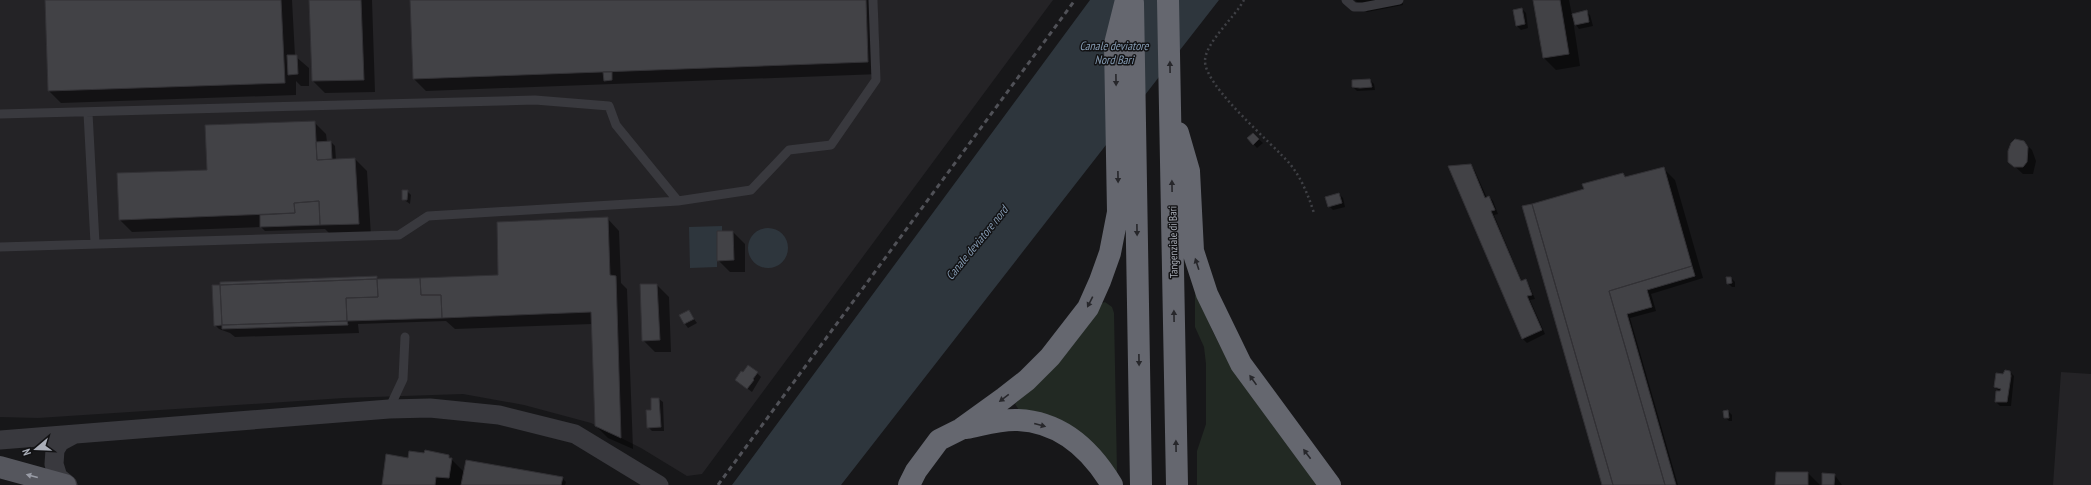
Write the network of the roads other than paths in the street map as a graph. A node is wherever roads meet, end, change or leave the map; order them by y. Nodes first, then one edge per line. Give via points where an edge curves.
1 (873, 0) edge
2 (1126, 0) edge
3 (1133, 0) edge
4 (1168, 0) edge
5 (1346, 0) edge
6 (1399, 0) edge
7 (1170, 106) junction
8 (88, 113) junction
9 (0, 114) edge
10 (1126, 136) junction
11 (678, 201) junction
12 (95, 243) junction
13 (0, 247) edge
14 (405, 337) dead end
15 (389, 409) junction
16 (961, 429) junction
17 (73, 435) junction
18 (0, 440) edge
19 (0, 467) edge
20 (0, 482) edge
21 (7, 485) edge
22 (66, 485) edge
23 (660, 485) edge
24 (909, 485) edge
25 (1112, 485) edge
26 (1141, 485) edge
27 (1177, 485) edge
28 (1330, 485) edge

1 - 11 lane via 876,80 831,145 789,150 751,190
2 -> 10 highway via 1115,44
3 - 10 highway
7 -> 4 highway, Tangenziale di Bari
5 - 6 lane via 1354,7 1363,7
27 -> 7 highway, Tangenziale di Bari
28 -> 7 highway via 1241,364 1207,294 1193,251 1189,171
8 - 9 lane
8 - 11 lane via 535,100 609,106 616,125
8 - 12 lane
10 -> 16 highway via 1118,212 1110,253 1088,308 1050,357 1027,380
10 -> 26 highway
11 - 12 lane via 428,216 400,235
12 - 13 lane
14 - 15 lane via 402,379
15 - 17 street via 155,426
15 - 23 street via 430,408 499,415 575,434
16 - 24 highway via 939,440
16 -> 25 highway via 1017,420 1042,424 1066,435 1084,448 1100,464
17 - 18 street
17 - 22 street via 60,442 55,450 54,464 58,477
22 -> 19 main road
20 - 21 main road

